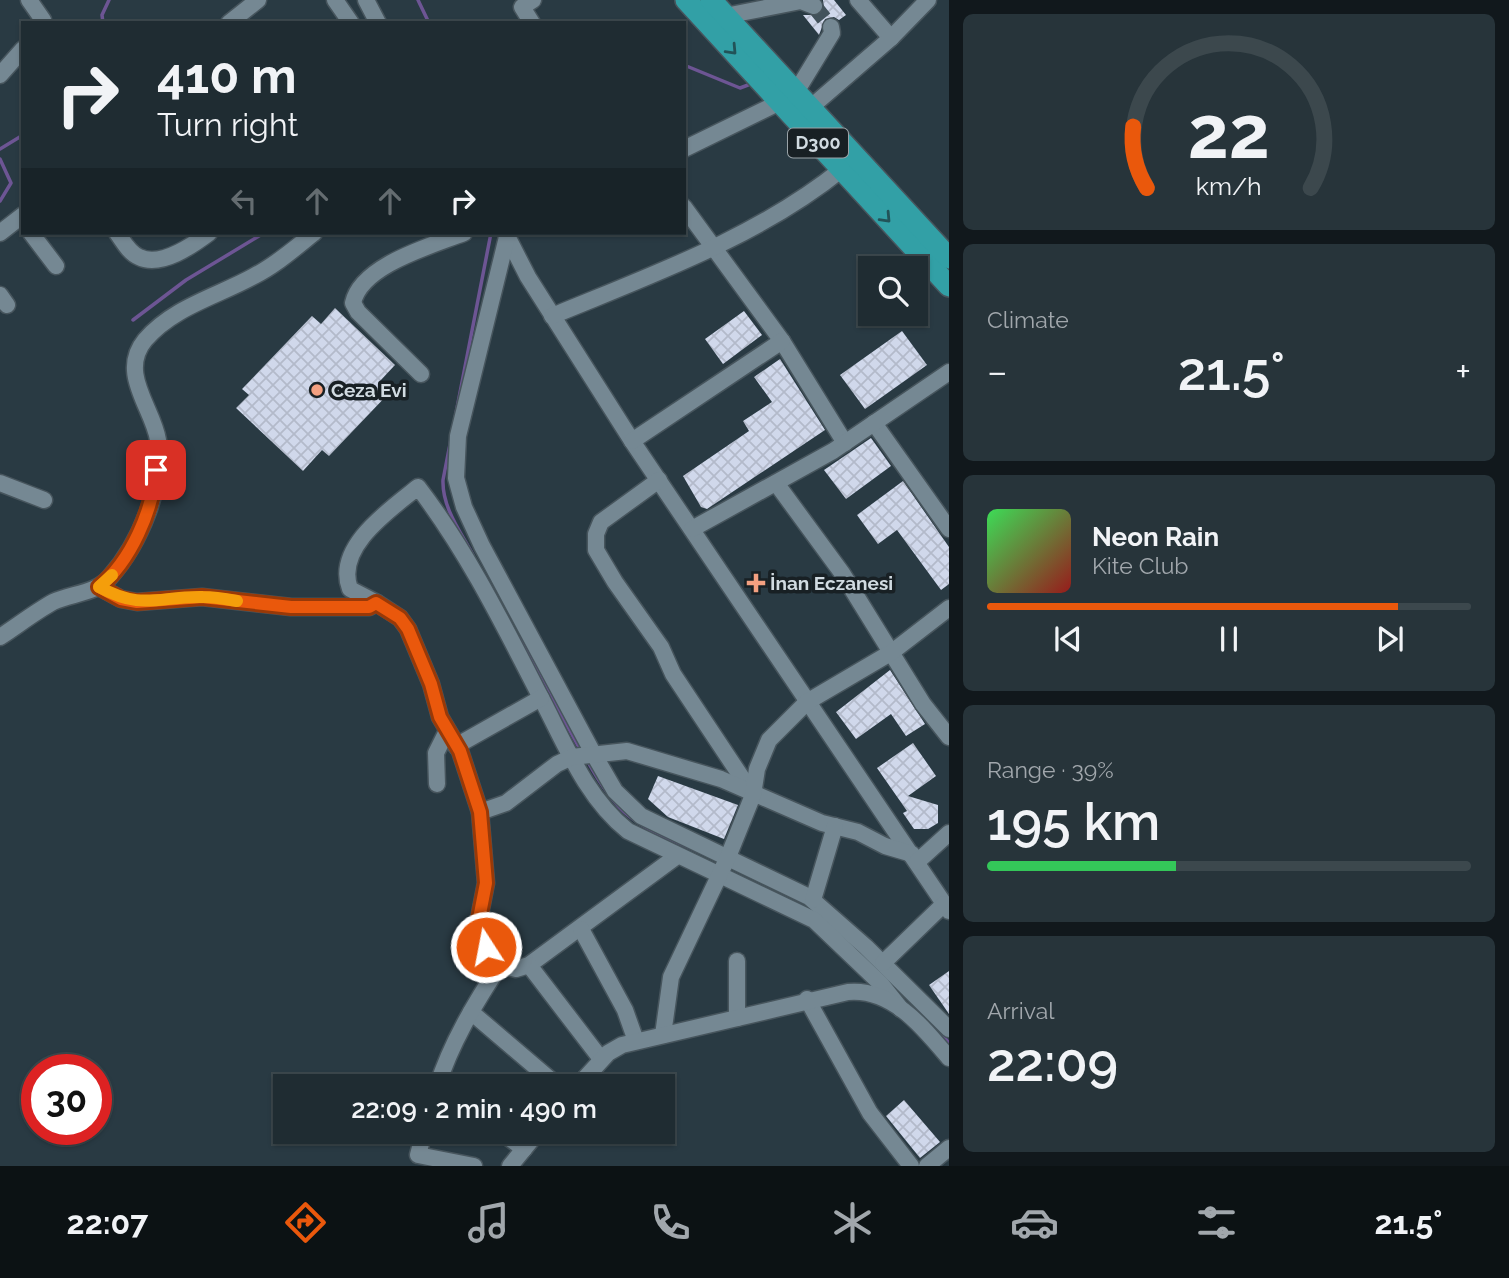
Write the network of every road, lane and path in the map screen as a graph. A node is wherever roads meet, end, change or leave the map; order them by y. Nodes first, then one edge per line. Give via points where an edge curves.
1 (29, 0) edge
2 (258, 0) edge
3 (335, 0) edge
4 (366, 0) edge
5 (533, 0) edge
6 (686, 0) edge
7 (858, 0) edge
8 (928, 0) edge
9 (725, 5) edge
10 (814, 6) dead end
11 (42, 21) edge
12 (232, 21) edge
13 (350, 21) edge
14 (377, 21) edge
15 (531, 21) edge
16 (831, 27) dead end
17 (891, 38) junction
18 (21, 51) edge
19 (0, 75) edge
20 (795, 101) junction
21 (686, 148) edge
22 (842, 169) junction
23 (686, 210) edge
24 (21, 219) edge
25 (0, 233) edge
26 (33, 235) edge
27 (119, 235) edge
28 (206, 235) edge
29 (311, 235) edge
30 (459, 235) edge
31 (506, 235) edge
32 (712, 246) junction
33 (949, 258) edge
34 (56, 266) dead end
35 (949, 286) edge
36 (552, 316) junction
37 (782, 341) junction
38 (949, 372) edge
39 (421, 374) dead end
40 (874, 423) junction
41 (632, 441) junction
42 (845, 443) junction
43 (659, 480) junction
44 (776, 482) junction
45 (0, 483) edge
46 (44, 500) dead end
47 (949, 529) edge
48 (692, 530) junction
49 (99, 587) junction
50 (376, 603) junction
51 (946, 617) edge
52 (0, 637) edge
53 (892, 652) junction
54 (541, 698) junction
55 (807, 702) junction
56 (447, 731) junction
57 (949, 737) edge
58 (456, 746) junction
59 (583, 755) junction
60 (437, 784) dead end
61 (753, 795) junction
62 (480, 812) junction
63 (835, 826) junction
64 (949, 833) edge
65 (677, 856) junction
66 (914, 858) junction
67 (724, 865) junction
68 (813, 900) junction
69 (947, 908) edge
70 (581, 929) junction
71 (737, 961) dead end
72 (883, 963) junction
73 (529, 964) junction
74 (500, 965) junction
75 (807, 999) junction
76 (901, 1009) junction
77 (471, 1012) junction
78 (737, 1018) junction
79 (942, 1029) edge
80 (663, 1035) junction
81 (636, 1041) junction
82 (949, 1058) edge
83 (601, 1059) junction
84 (442, 1074) edge
85 (544, 1074) edge
86 (588, 1074) edge
87 (421, 1144) edge
88 (517, 1144) edge
89 (528, 1144) edge
90 (949, 1148) edge
91 (524, 1149) junction
92 (474, 1166) edge
93 (510, 1166) edge
94 (911, 1166) edge
95 (927, 1166) edge

1 - 11 street
2 - 12 street
3 - 13 street
4 - 14 street
5 - 15 street via 522,8
6 -> 20 highway, D300
7 - 17 street
8 - 17 street
9 - 10 street via 801,1
9 - 20 highway, D300
16 - 20 street via 832,33
17 - 20 street
18 - 19 street
20 - 21 street
20 - 22 highway, D300
20 - 33 highway, D300
22 - 32 street via 802,201
22 -> 35 highway, D300
23 - 32 street
24 - 25 street
26 - 34 street
27 - 28 street via 139,257 151,260 184,249
29 - 49 street via 254,276 188,307 145,341 136,359 137,385 158,440 155,484 126,554
30 - 39 street via 376,271 356,290 353,303 358,312
31 - 36 street
31 - 59 street via 458,436 456,478 464,507
32 - 36 street
32 - 37 street
36 - 41 street
37 - 41 street
37 - 42 street
38 - 40 street
40 - 42 street
40 - 47 street
41 - 43 street
42 - 44 street
43 - 48 street
43 - 61 street via 601,522 596,550
44 - 48 street
44 - 53 street
45 - 46 street
48 - 55 street
49 - 50 street via 137,602 202,597 291,607 369,607
49 - 52 street via 52,603
50 - 54 street via 350,589 348,567 370,525 418,487 482,583
50 - 56 street via 408,629
51 - 53 street
53 - 55 street
53 - 57 street
54 - 58 street
54 - 59 street
55 - 61 street via 769,740
55 - 66 street
56 - 58 street
56 - 60 street via 436,752
58 - 62 street
59 - 61 street via 627,751 646,755 721,779
59 - 62 street via 557,764 506,803
59 - 65 street via 611,818
59 - 67 street via 641,816
61 - 63 street
61 - 67 street
62 - 74 street via 486,883 478,924 486,947
63 - 66 street
63 - 68 street
64 - 66 street
65 - 67 street
65 - 70 street
66 - 69 street
67 - 68 street
67 - 76 street via 814,920
67 - 80 street via 671,977
68 - 72 street
69 - 72 street
70 - 73 street
70 - 81 street via 625,1010
71 - 78 street
72 - 79 street
73 - 74 street via 516,969
73 - 83 street
74 - 77 street
75 - 76 street via 867,990
75 - 78 street
75 - 94 street via 870,1112
76 - 79 street
77 - 84 street
77 - 85 street
78 - 80 street
79 - 82 street
80 - 81 street
81 - 83 street
83 - 86 street
87 - 92 street via 418,1155
88 - 91 street
89 - 91 street
90 - 95 street
91 - 93 street

